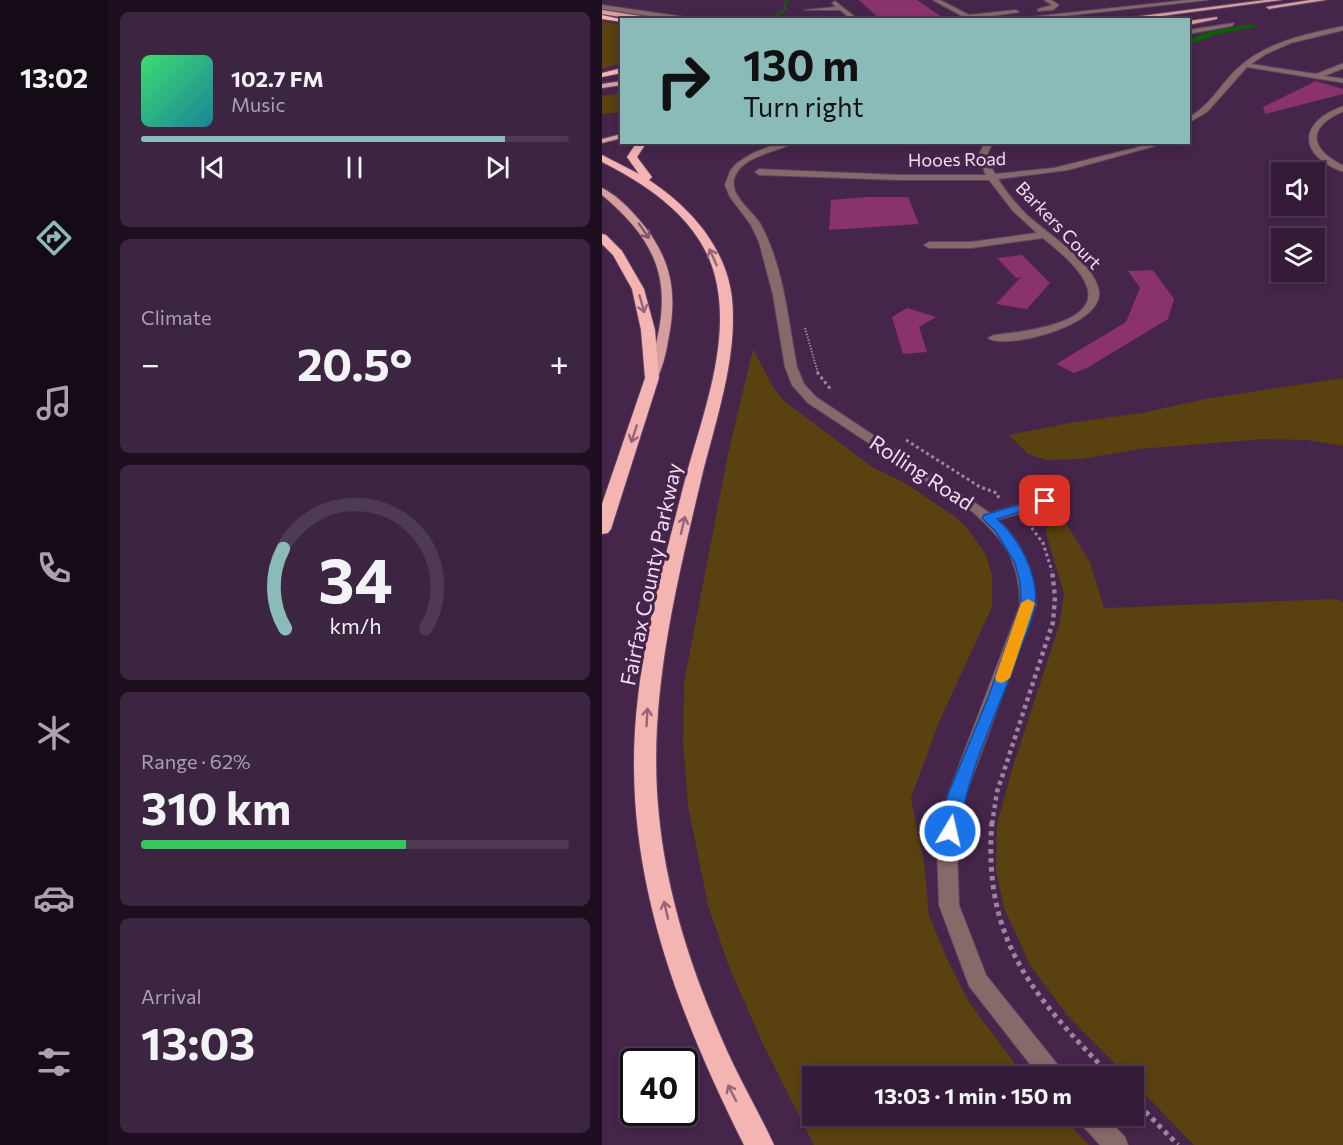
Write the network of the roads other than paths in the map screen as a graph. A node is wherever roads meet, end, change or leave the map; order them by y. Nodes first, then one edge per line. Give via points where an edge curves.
1 (808, 0) edge
2 (836, 0) edge
3 (936, 0) edge
4 (1046, 0) edge
5 (1205, 0) edge
6 (1279, 0) edge
7 (1323, 0) edge
8 (602, 7) edge
9 (842, 8) junction
10 (808, 10) junction
11 (1261, 11) dead end
12 (602, 12) edge
13 (1223, 16) dead end
14 (602, 17) edge
15 (968, 17) junction
16 (641, 18) edge
17 (678, 18) edge
18 (811, 18) edge
19 (854, 18) edge
20 (961, 18) edge
21 (1025, 18) edge
22 (1130, 18) edge
23 (1184, 18) edge
24 (620, 20) edge
25 (1190, 23) edge
26 (1232, 24) dead end
27 (1343, 28) edge
28 (1190, 32) edge
29 (1246, 65) junction
30 (1343, 65) edge
31 (620, 70) edge
32 (1343, 70) edge
33 (602, 75) edge
34 (1318, 76) junction
35 (620, 77) edge
36 (1329, 78) junction
37 (602, 80) edge
38 (1343, 81) edge
39 (620, 83) edge
40 (602, 86) edge
41 (1343, 108) edge
42 (1190, 120) edge
43 (620, 131) edge
44 (602, 135) edge
45 (620, 136) edge
46 (602, 141) edge
47 (641, 144) edge
48 (797, 144) edge
49 (988, 144) edge
50 (1151, 146) dead end
51 (602, 158) edge
52 (1343, 170) edge
53 (760, 172) dead end
54 (993, 176) junction
55 (602, 191) edge
56 (660, 192) junction
57 (1043, 235) junction
58 (602, 237) edge
59 (929, 245) dead end
60 (994, 338) dead end
61 (652, 378) junction
62 (1045, 501) dead end
63 (988, 518) junction
64 (602, 529) edge
65 (1045, 1066) edge
66 (1098, 1126) edge
67 (758, 1145) edge
68 (1116, 1145) edge

1 - 10 street
2 - 9 street
3 - 15 street
4 - 15 street via 1056,5 1050,9
5 - 21 street
6 - 22 main road
7 - 11 main road
7 - 23 main road
8 - 17 street
9 - 10 street
9 - 19 street
10 - 18 street
12 - 16 main road
13 - 25 main road
14 - 24 highway
15 - 20 street
26 - 28 street
27 - 29 street via 1283,44
29 - 34 street
29 - 42 street via 1207,110
30 - 34 street
31 - 33 highway
32 - 36 street
34 - 36 street
35 - 37 main road
36 - 38 street
39 - 40 main road
41 - 52 street via 1319,121 1311,129 1310,139 1320,156
43 - 44 main road
45 - 46 main road
47 - 56 highway via 632,160
48 - 63 street, Rolling Road via 772,148 741,165 729,184 766,248 798,384 823,408
49 - 54 street, Barkers Court via 982,157
50 - 54 street, Hooes Road via 1058,170
51 - 56 highway, Fairfax County Parkway
53 - 54 street, Hooes Road
54 - 57 street, Barkers Court via 1013,206
55 -> 61 main road via 642,228 667,284 670,314
67 -> 56 highway, Fairfax County Parkway via 726,1082 684,973 664,901 647,808 646,732 652,669 716,385 726,314 721,276 707,243
57 - 59 street via 971,245
57 - 60 street, Barkers Court via 1088,275 1094,287 1093,300 1082,314 1057,327
58 -> 61 highway via 618,253 638,289 648,330
61 -> 64 highway
62 - 63 street
63 - 65 street, Rolling Road via 1001,530 1022,563 1028,605 956,797 947,848 949,905 977,980
66 - 68 street

